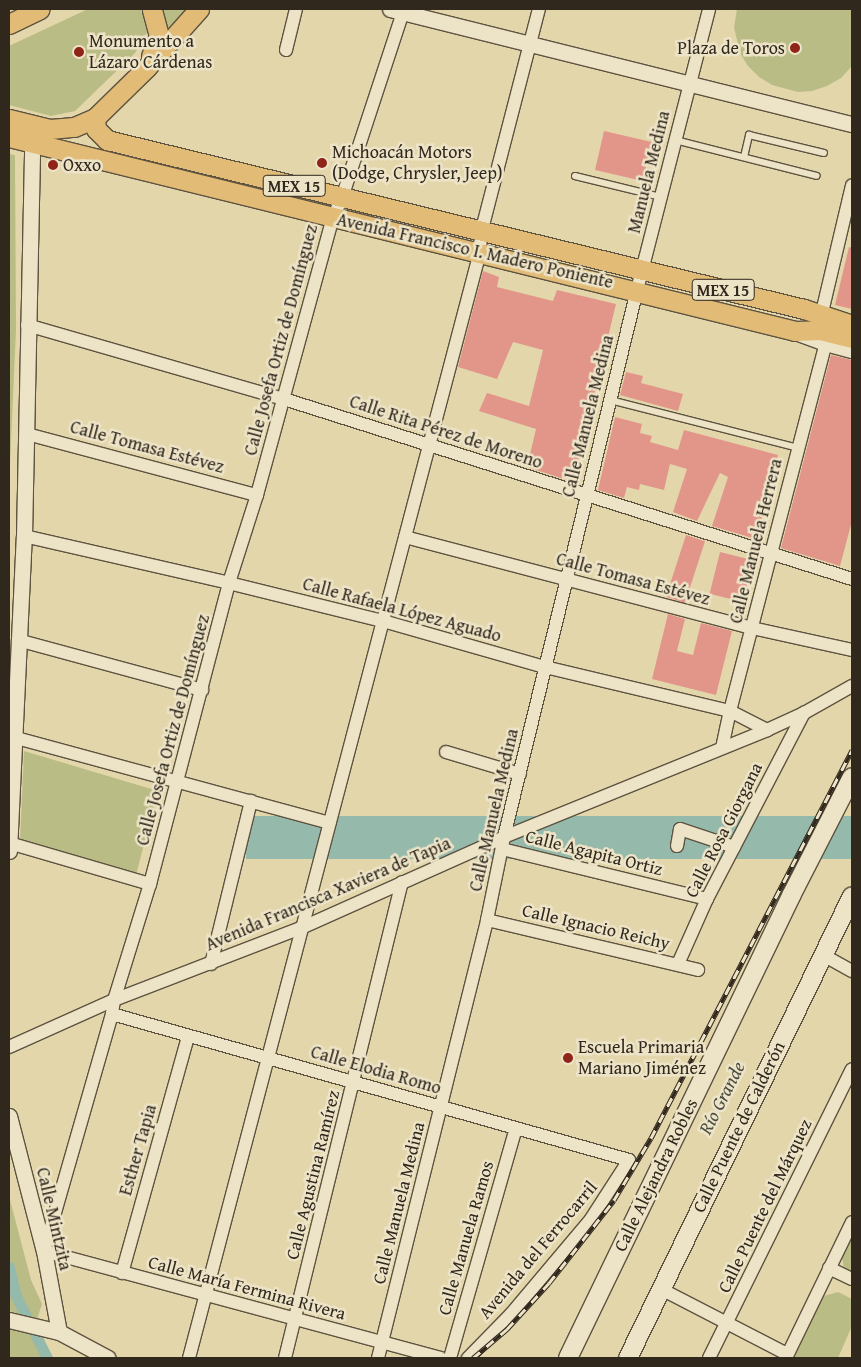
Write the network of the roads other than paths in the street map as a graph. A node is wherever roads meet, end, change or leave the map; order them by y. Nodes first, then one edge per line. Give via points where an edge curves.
1 (40, 9) edge
2 (152, 9) edge
3 (199, 9) edge
4 (296, 9) edge
5 (539, 9) edge
6 (709, 9) edge
7 (399, 10) edge
8 (10, 24) edge
9 (532, 44) junction
10 (286, 50) dead end
11 (147, 66) junction
12 (690, 83) junction
13 (96, 118) junction
14 (9, 119) edge
15 (852, 124) edge
16 (9, 137) edge
17 (675, 140) junction
18 (32, 143) junction
19 (824, 153) dead end
20 (744, 157) junction
21 (575, 176) dead end
22 (817, 176) dead end
23 (852, 185) edge
24 (661, 197) junction
25 (342, 198) junction
26 (333, 217) junction
27 (481, 233) junction
28 (480, 252) junction
29 (643, 270) junction
30 (636, 290) junction
31 (814, 309) junction
32 (852, 316) edge
33 (27, 325) junction
34 (852, 325) edge
35 (795, 331) junction
36 (852, 338) edge
37 (826, 342) junction
38 (852, 349) edge
39 (284, 399) junction
40 (610, 400) junction
41 (27, 434) junction
42 (430, 444) junction
43 (798, 448) junction
44 (257, 495) junction
45 (587, 495) junction
46 (24, 536) junction
47 (406, 537) junction
48 (771, 553) junction
49 (852, 579) edge
50 (566, 580) junction
51 (230, 583) junction
52 (383, 621) junction
53 (752, 628) junction
54 (18, 640) junction
55 (852, 650) edge
56 (545, 667) junction
57 (852, 686) edge
58 (202, 690) junction
59 (730, 711) junction
60 (804, 713) junction
61 (767, 730) junction
62 (13, 738) junction
63 (722, 748) junction
64 (446, 752) dead end
65 (520, 774) junction
66 (852, 777) edge
67 (176, 783) junction
68 (251, 801) junction
69 (330, 823) junction
70 (9, 843) edge
71 (503, 843) junction
72 (676, 846) dead end
73 (734, 847) junction
74 (9, 851) edge
75 (402, 882) junction
76 (150, 884) junction
77 (852, 896) edge
78 (708, 899) junction
79 (487, 920) junction
80 (301, 928) junction
81 (822, 955) junction
82 (211, 964) junction
83 (678, 964) junction
84 (698, 970) dead end
85 (852, 971) edge
86 (114, 1000) junction
87 (112, 1014) junction
88 (188, 1036) junction
89 (9, 1047) edge
90 (268, 1058) junction
91 (852, 1069) edge
92 (354, 1082) junction
93 (441, 1107) junction
94 (9, 1116) edge
95 (516, 1128) junction
96 (629, 1160) joint
97 (852, 1222) edge
98 (44, 1251) junction
99 (829, 1268) junction
100 (122, 1273) junction
101 (852, 1279) edge
102 (661, 1289) junction
103 (204, 1294) junction
104 (296, 1318) junction
105 (11, 1320) edge
106 (727, 1324) junction
107 (58, 1332) junction
108 (382, 1342) junction
109 (787, 1356) edge
110 (108, 1358) edge
111 (189, 1358) edge
112 (285, 1358) edge
113 (378, 1358) edge
114 (441, 1358) edge
115 (450, 1358) edge
116 (468, 1358) edge
117 (568, 1358) edge
118 (628, 1358) edge
119 (709, 1358) edge

1 - 8 main road
2 - 11 main road via 160,36
3 - 11 main road
4 - 10 street
5 - 9 street
6 - 12 street, Manuela Medina
7 - 9 street
7 - 25 street, Calle Josefa Ortiz de Domínguez
9 - 12 street
9 - 27 street
11 - 13 main road
12 - 15 street
12 - 17 street, Manuela Medina
13 - 14 main road via 74,127 50,129
13 - 25 main road, Avenida Francisco I. Madero Poniente / MEX 15 via 96,129 107,140
16 - 18 main road, Avenida Francisco I. Madero Poniente / MEX 15
17 - 20 lane
17 - 24 street, Manuela Medina
18 - 26 main road, Avenida Francisco I. Madero Poniente / MEX 15
18 - 33 street
19 - 20 lane via 749,135
20 - 22 lane
21 - 24 lane
23 - 31 street
24 - 29 street, Manuela Medina
25 - 26 street, Calle Josefa Ortiz de Domínguez
25 - 27 main road, Avenida Francisco I. Madero Poniente / MEX 15
26 - 28 main road, Avenida Francisco I. Madero Poniente / MEX 15
26 - 39 street, Calle Josefa Ortiz de Domínguez
27 - 28 street
27 - 29 main road, Avenida Francisco I. Madero Poniente / MEX 15
28 - 30 main road, Avenida Francisco I. Madero Poniente / MEX 15
28 - 42 street
29 - 30 street, Calle Manuela Medina
29 - 31 main road, Avenida Francisco I. Madero Poniente / MEX 15
30 - 35 main road, Avenida Francisco I. Madero Poniente / MEX 15
30 - 40 street, Calle Manuela Medina
31 - 32 main road, Avenida Francisco I. Madero Poniente
31 - 34 main road, Avenida Francisco I. Madero Poniente / MEX 15
33 - 39 street, Calle Rita Pérez de Moreno
33 - 41 street
35 - 36 main road, Avenida Francisco I. Madero Poniente / MEX 15 via 820,330
35 - 37 main road, Avenida Francisco I. Madero Poniente
37 - 38 main road, Avenida Francisco I. Madero Poniente
37 - 43 street, Calle Manuela Herrera
39 - 42 street, Calle Rita Pérez de Moreno
39 - 44 street, Calle Josefa Ortiz de Domínguez
40 - 43 lane
40 - 45 street, Calle Manuela Medina
41 - 44 street, Calle Tomasa Estévez
41 - 46 street
42 - 45 street, Calle Rita Pérez de Moreno
42 - 47 street
43 - 48 street, Calle Manuela Herrera
44 - 51 street, Calle Josefa Ortiz de Domínguez
45 - 48 street, Calle Rita Pérez de Moreno
45 - 50 street, Calle Manuela Medina
46 - 51 street, Calle Rafaela López Aguado
46 - 54 street
47 - 50 street, Calle Tomasa Estévez
47 - 52 street
48 - 49 street, Calle Rita Pérez de Moreno
48 - 53 street, Calle Manuela Herrera
50 - 53 street, Calle Tomasa Estévez
50 - 56 street, Calle Manuela Medina
51 - 52 street, Calle Rafaela López Aguado
51 - 58 street, Calle Josefa Ortiz de Domínguez
52 - 56 street, Calle Rafaela López Aguado
52 - 69 street
53 - 55 street, Calle Tomasa Estévez
53 - 59 street, Calle Manuela Herrera
54 - 58 street
54 - 62 street
56 - 59 street, Calle Rafaela López Aguado
56 - 65 street, Calle Manuela Medina
57 - 60 street, Avenida Francisca Xaviera de Tapia
58 - 67 street, Calle Josefa Ortiz de Domínguez
59 - 61 street, Calle Rafaela López Aguado
59 - 63 street, Calle Manuela Herrera
60 - 61 street, Avenida Francisca Xaviera de Tapia
60 - 73 street, Calle Rosa Giorgana
61 - 63 street, Avenida Francisca Xaviera de Tapia
62 - 67 street
62 - 70 street
63 - 71 street, Avenida Francisca Xaviera de Tapia
64 - 65 street
65 - 71 street, Calle Manuela Medina
66 - 117 main road, Calle Alejandra Robles
67 - 68 street
67 - 76 street, Calle Josefa Ortiz de Domínguez
68 - 69 street
68 - 82 street
69 - 80 street
70 - 74 street
70 - 76 street
71 - 75 street, Avenida Francisca Xaviera de Tapia
71 - 78 street, Calle Agapita Ortiz
71 - 79 street, Calle Manuela Medina
72 - 73 street via 680,829
73 - 78 street, Calle Rosa Giorgana
75 - 80 street, Avenida Francisca Xaviera de Tapia
75 - 92 street, Calle Agustina Ramírez
76 - 86 street, Calle Josefa Ortiz de Domínguez
77 - 81 main road, Calle Puente de Calderón
78 - 83 street, Calle Rosa Giorgana
79 - 83 street, Calle Ignacio Reichy
79 - 93 street, Calle Manuela Medina
80 - 82 street, Avenida Francisca Xaviera de Tapia
80 - 90 street
81 - 85 street
81 - 102 main road, Calle Puente de Calderón
82 - 86 street, Avenida Francisca Xaviera de Tapia
83 - 84 street, Calle Ignacio Reichy
86 - 87 street, Calle Josefa Ortiz de Domínguez
86 - 89 street, Avenida Francisca Xaviera de Tapia
87 - 88 street, Calle Elodia Romo
87 - 98 street, Calle Josefa Ortiz de Domínguez
88 - 90 street, Calle Elodia Romo
88 - 100 street, Esther Tapia
90 - 92 street, Calle Elodia Romo
90 - 103 street
91 - 106 street, Calle Puente del Márquez
92 - 93 street, Calle Elodia Romo
92 - 104 street, Calle Agustina Ramírez
93 - 95 street, Calle Elodia Romo
93 - 108 street, Calle Manuela Medina
94 - 98 street, Calle Mintzita
95 - 96 street, Calle Elodia Romo
95 - 115 street, Calle Manuela Ramos
96 - 116 street, Avenida del Ferrocarril via 591,1219 511,1314
97 - 99 street
98 - 100 street, Calle María Fermina Rivera
98 - 107 street, Calle Mintzita
99 - 101 street
99 - 109 street
100 - 103 street, Calle María Fermina Rivera
102 - 106 street
102 - 118 main road, Calle Puente de Calderón
103 - 104 street, Calle María Fermina Rivera
103 - 111 street
104 - 108 street, Calle María Fermina Rivera
104 - 112 street, Calle Agustina Ramírez
105 - 107 street
106 - 109 street
106 - 119 street, Calle Puente del Márquez
107 - 110 street
108 - 113 street, Calle Manuela Medina
108 - 114 street, Calle María Fermina Rivera

